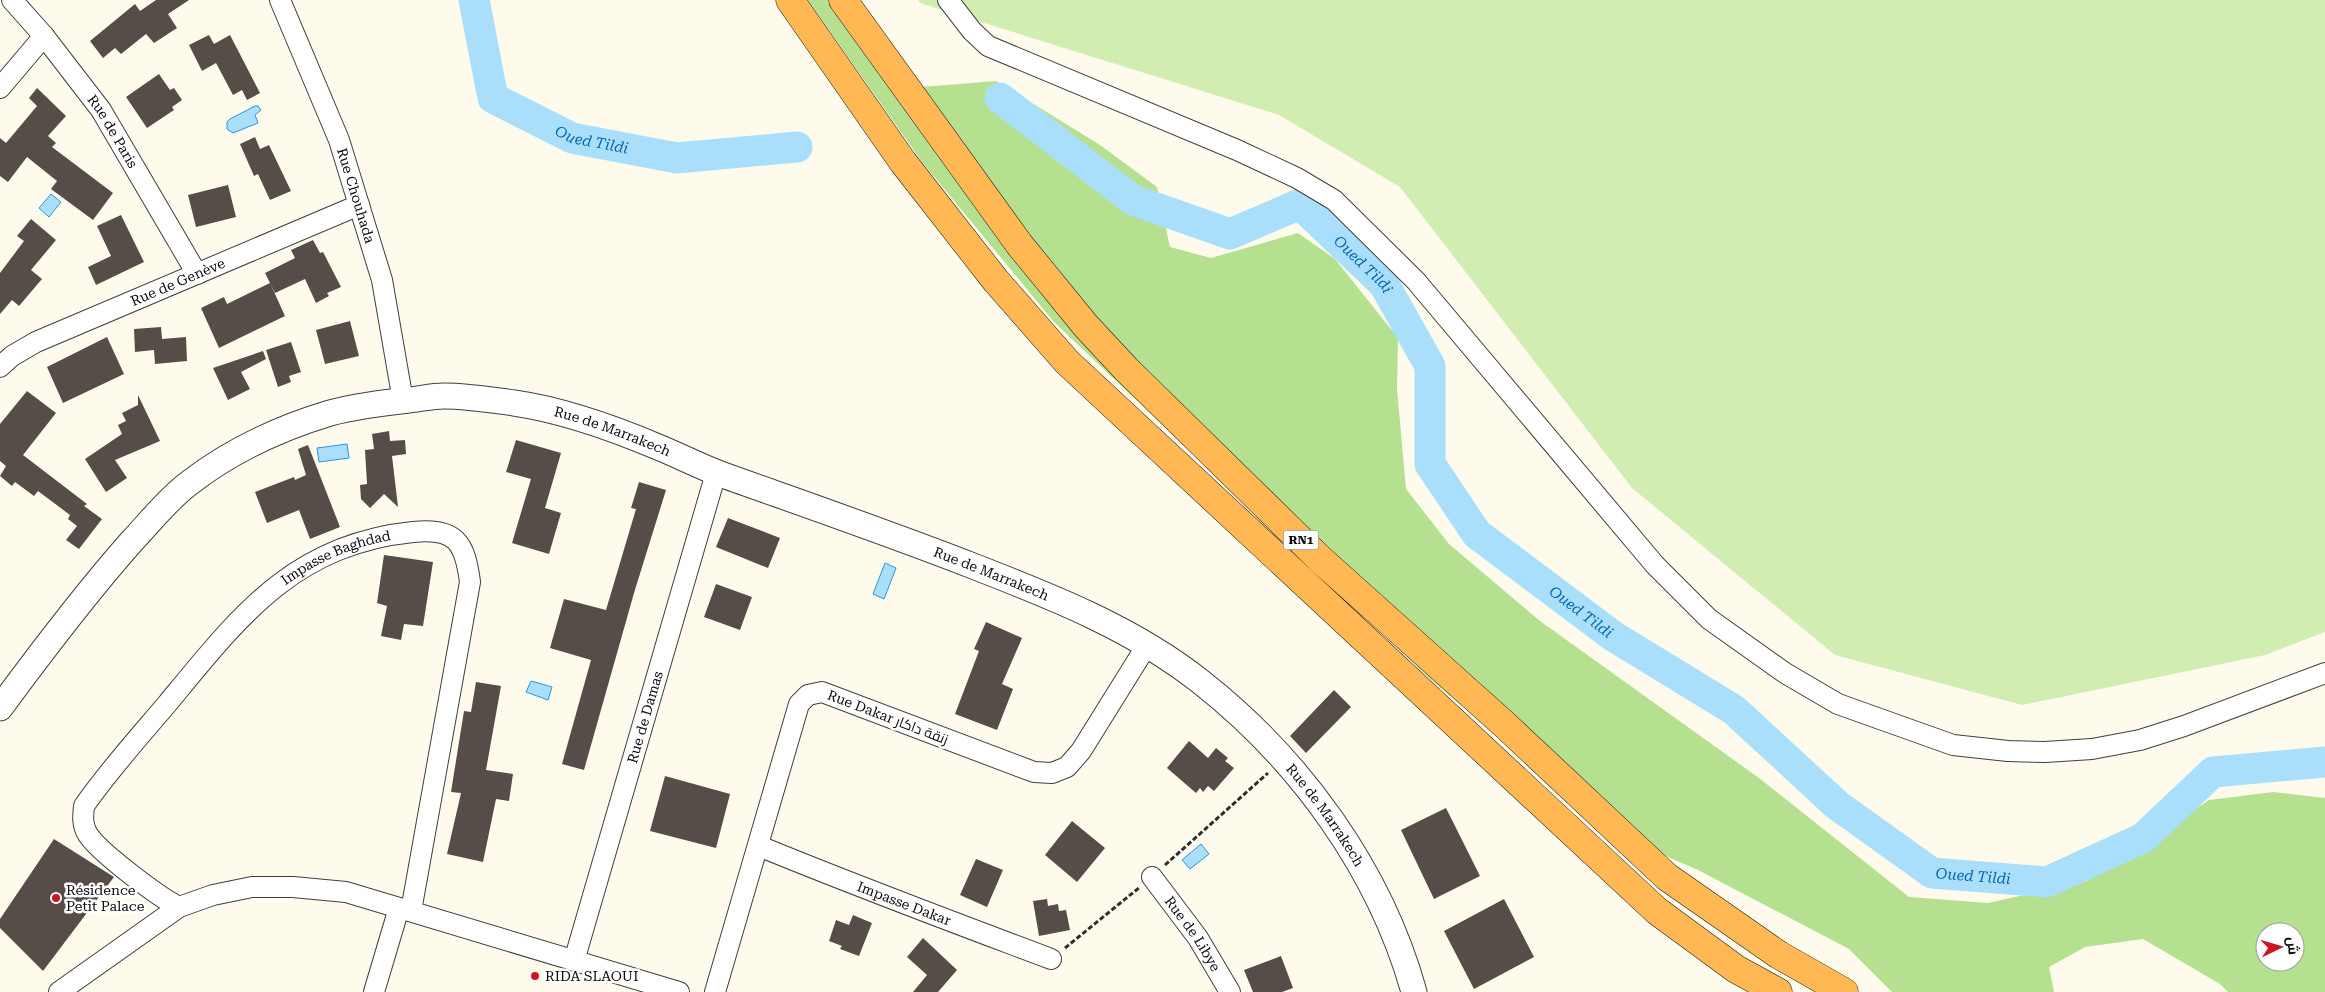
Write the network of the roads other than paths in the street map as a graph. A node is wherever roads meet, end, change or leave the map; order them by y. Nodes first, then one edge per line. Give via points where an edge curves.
1 (12, 0) edge
2 (280, 0) edge
3 (790, 0) edge
4 (843, 0) edge
5 (948, 0) edge
6 (44, 36) junction
7 (0, 88) edge
8 (359, 205) junction
9 (197, 274) junction
10 (0, 367) edge
11 (403, 400) junction
12 (716, 473) junction
13 (1147, 644) junction
14 (2325, 673) edge
15 (0, 708) edge
16 (759, 846) junction
17 (1152, 877) road end
18 (179, 907) junction
19 (405, 910) junction
20 (1051, 959) road end
21 (574, 961) junction
22 (59, 992) edge
23 (374, 992) edge
24 (679, 992) edge
25 (715, 992) edge
26 (1230, 992) edge
27 (1414, 992) edge
28 (1778, 992) edge
29 (1844, 992) edge

1 - 6 street, Rue de Paris
2 - 8 street, Rue Chouhada via 339,140
3 - 28 highway, RN1 via 903,162 996,281 1067,362 1657,911 1736,970
4 - 29 highway, RN1 via 1019,244 1126,370 1320,559 1667,876 1779,954
5 - 14 street via 988,46 1237,150 1297,178 1334,200 1416,282 1687,599 1733,638 1838,704 1953,745 2008,751 2092,749 2140,740 2184,726
6 - 7 street
6 - 9 street, Rue de Paris via 101,110
8 - 9 street, Rue de Genève
8 - 11 street, Rue Chouhada via 382,280
9 - 10 street, Rue de Genève via 36,342
11 - 12 street, Rue de Marrakech via 443,396 517,403 556,411 658,447
11 - 15 street, Rue de Marrakech via 334,412 294,425 218,463 185,487 95,583
12 - 13 street, Rue de Marrakech via 1046,594
12 - 21 street, Rue de Damas
13 - 16 street, Rue Dakar زنقة داكار via 1082,751 1067,766 1052,773 1034,772 822,692 808,694 799,704
13 - 27 street, Rue de Marrakech via 1207,687 1243,718 1284,759 1324,808 1386,916
16 - 20 street, Impasse Dakar
16 - 25 street, Rue Dakar زنقة داكار
17 - 26 street, Rue de Libye via 1198,938
18 - 19 street via 213,895 252,887 293,886 346,892
18 - 19 street, Impasse Baghdad via 165,901 101,849 88,834 82,819 84,806 204,659 268,591 298,570 363,540 422,531 441,532 460,542 467,558 470,582
18 - 22 street
19 - 21 street
19 - 23 street, Impasse Baghdad
21 - 24 street

